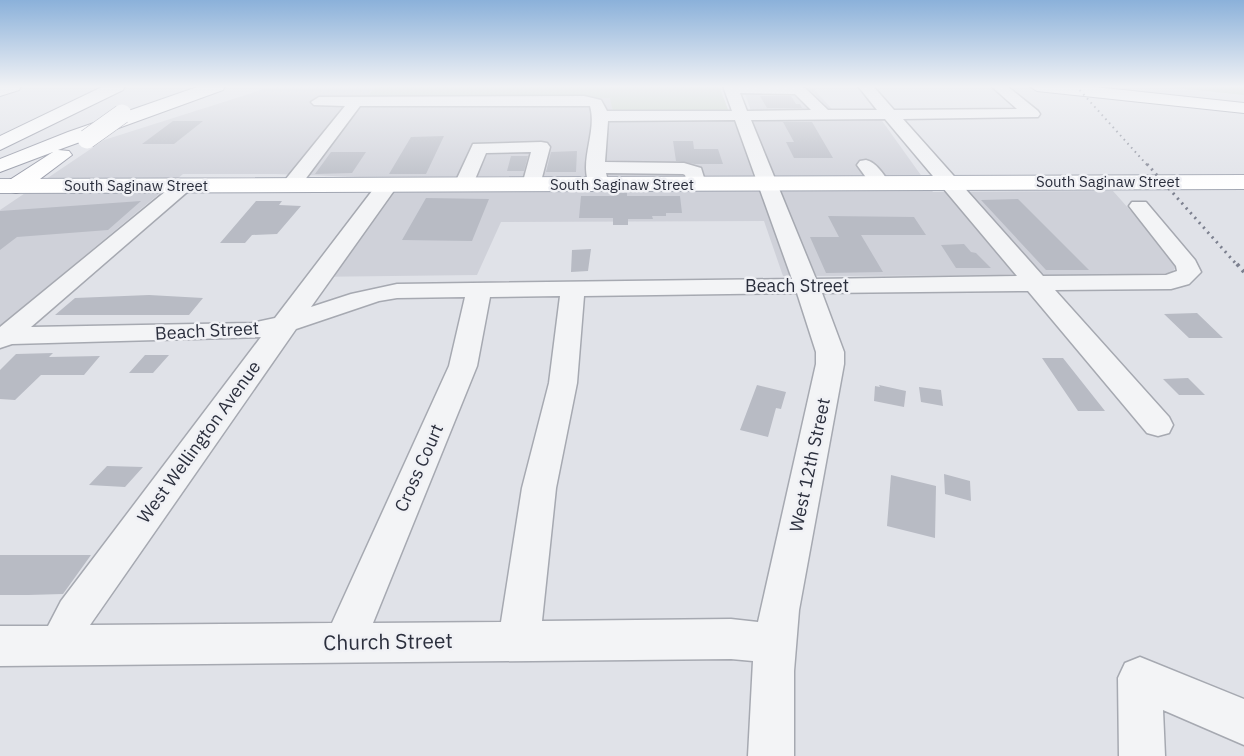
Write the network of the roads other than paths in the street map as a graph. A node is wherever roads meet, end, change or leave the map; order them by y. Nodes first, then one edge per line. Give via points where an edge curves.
1 (14, 121) edge
2 (46, 121) edge
3 (111, 121) edge
4 (123, 121) edge
5 (130, 121) edge
6 (341, 121) edge
7 (599, 121) edge
8 (746, 121) edge
9 (897, 121) edge
10 (0, 128) edge
11 (92, 133) junction
12 (0, 144) edge
13 (901, 156) dead end
14 (926, 156) junction
15 (866, 165) dead end
16 (0, 166) edge
17 (183, 175) junction
18 (597, 176) junction
19 (1244, 182) edge
20 (880, 183) junction
21 (948, 183) junction
22 (768, 184) junction
23 (291, 185) junction
24 (388, 185) junction
25 (464, 185) junction
26 (532, 185) junction
27 (5, 190) edge
28 (1139, 206) dead end
29 (1035, 283) junction
30 (806, 286) junction
31 (573, 288) junction
32 (479, 290) junction
33 (309, 291) junction
34 (404, 291) junction
35 (285, 324) junction
36 (7, 329) edge
37 (1158, 424) dead end
38 (519, 640) junction
39 (344, 642) junction
40 (60, 645) junction
41 (775, 645) junction
42 (0, 646) edge
43 (1244, 722) edge
44 (771, 756) edge
45 (1142, 756) edge

1 - 10 main road
2 - 12 main road
3 - 11 main road, bridge
4 - 11 main road
5 - 11 main road
6 - 23 street
7 - 18 street
8 - 22 street, West 12th Street via 760,139
9 - 14 street
11 - 16 main road
11 - 27 main road
13 - 14 street
14 - 21 street
15 - 20 street
17 - 23 main road, South Saginaw Street
17 - 27 main road, South Saginaw Street via 154,186
17 - 36 street
18 - 22 main road, South Saginaw Street via 696,184
18 - 26 main road, South Saginaw Street
19 - 21 main road, South Saginaw Street
20 - 21 main road, South Saginaw Street
20 - 22 main road, South Saginaw Street
21 - 29 street
22 - 30 street, West 12th Street
23 - 24 main road, South Saginaw Street
24 - 25 main road, South Saginaw Street
24 - 33 street, West Wellington Avenue
25 - 26 main road, South Saginaw Street
25 - 26 street via 479,148 541,147
28 - 29 street, Beach Street via 1188,265 1188,274 1170,282
29 - 30 street, Beach Street
29 - 37 street
30 - 31 street, Beach Street
30 - 41 street, West 12th Street via 829,345 830,364
31 - 32 street, Beach Street
31 - 38 street via 563,383 540,482
32 - 34 street, Beach Street
32 - 39 street, Cross Court via 464,366
33 - 34 street, Beach Street
33 - 35 street, West Wellington Avenue
34 - 35 street, Beach Street via 356,300
35 - 36 street, Beach Street via 240,333
35 - 40 street, West Wellington Avenue via 75,614
38 - 39 street, Church Street
38 - 41 street, Church Street via 731,639
39 - 40 street, Church Street
40 - 42 street, Church Street
41 - 44 street, West 12th Street
43 - 45 street via 1140,678

